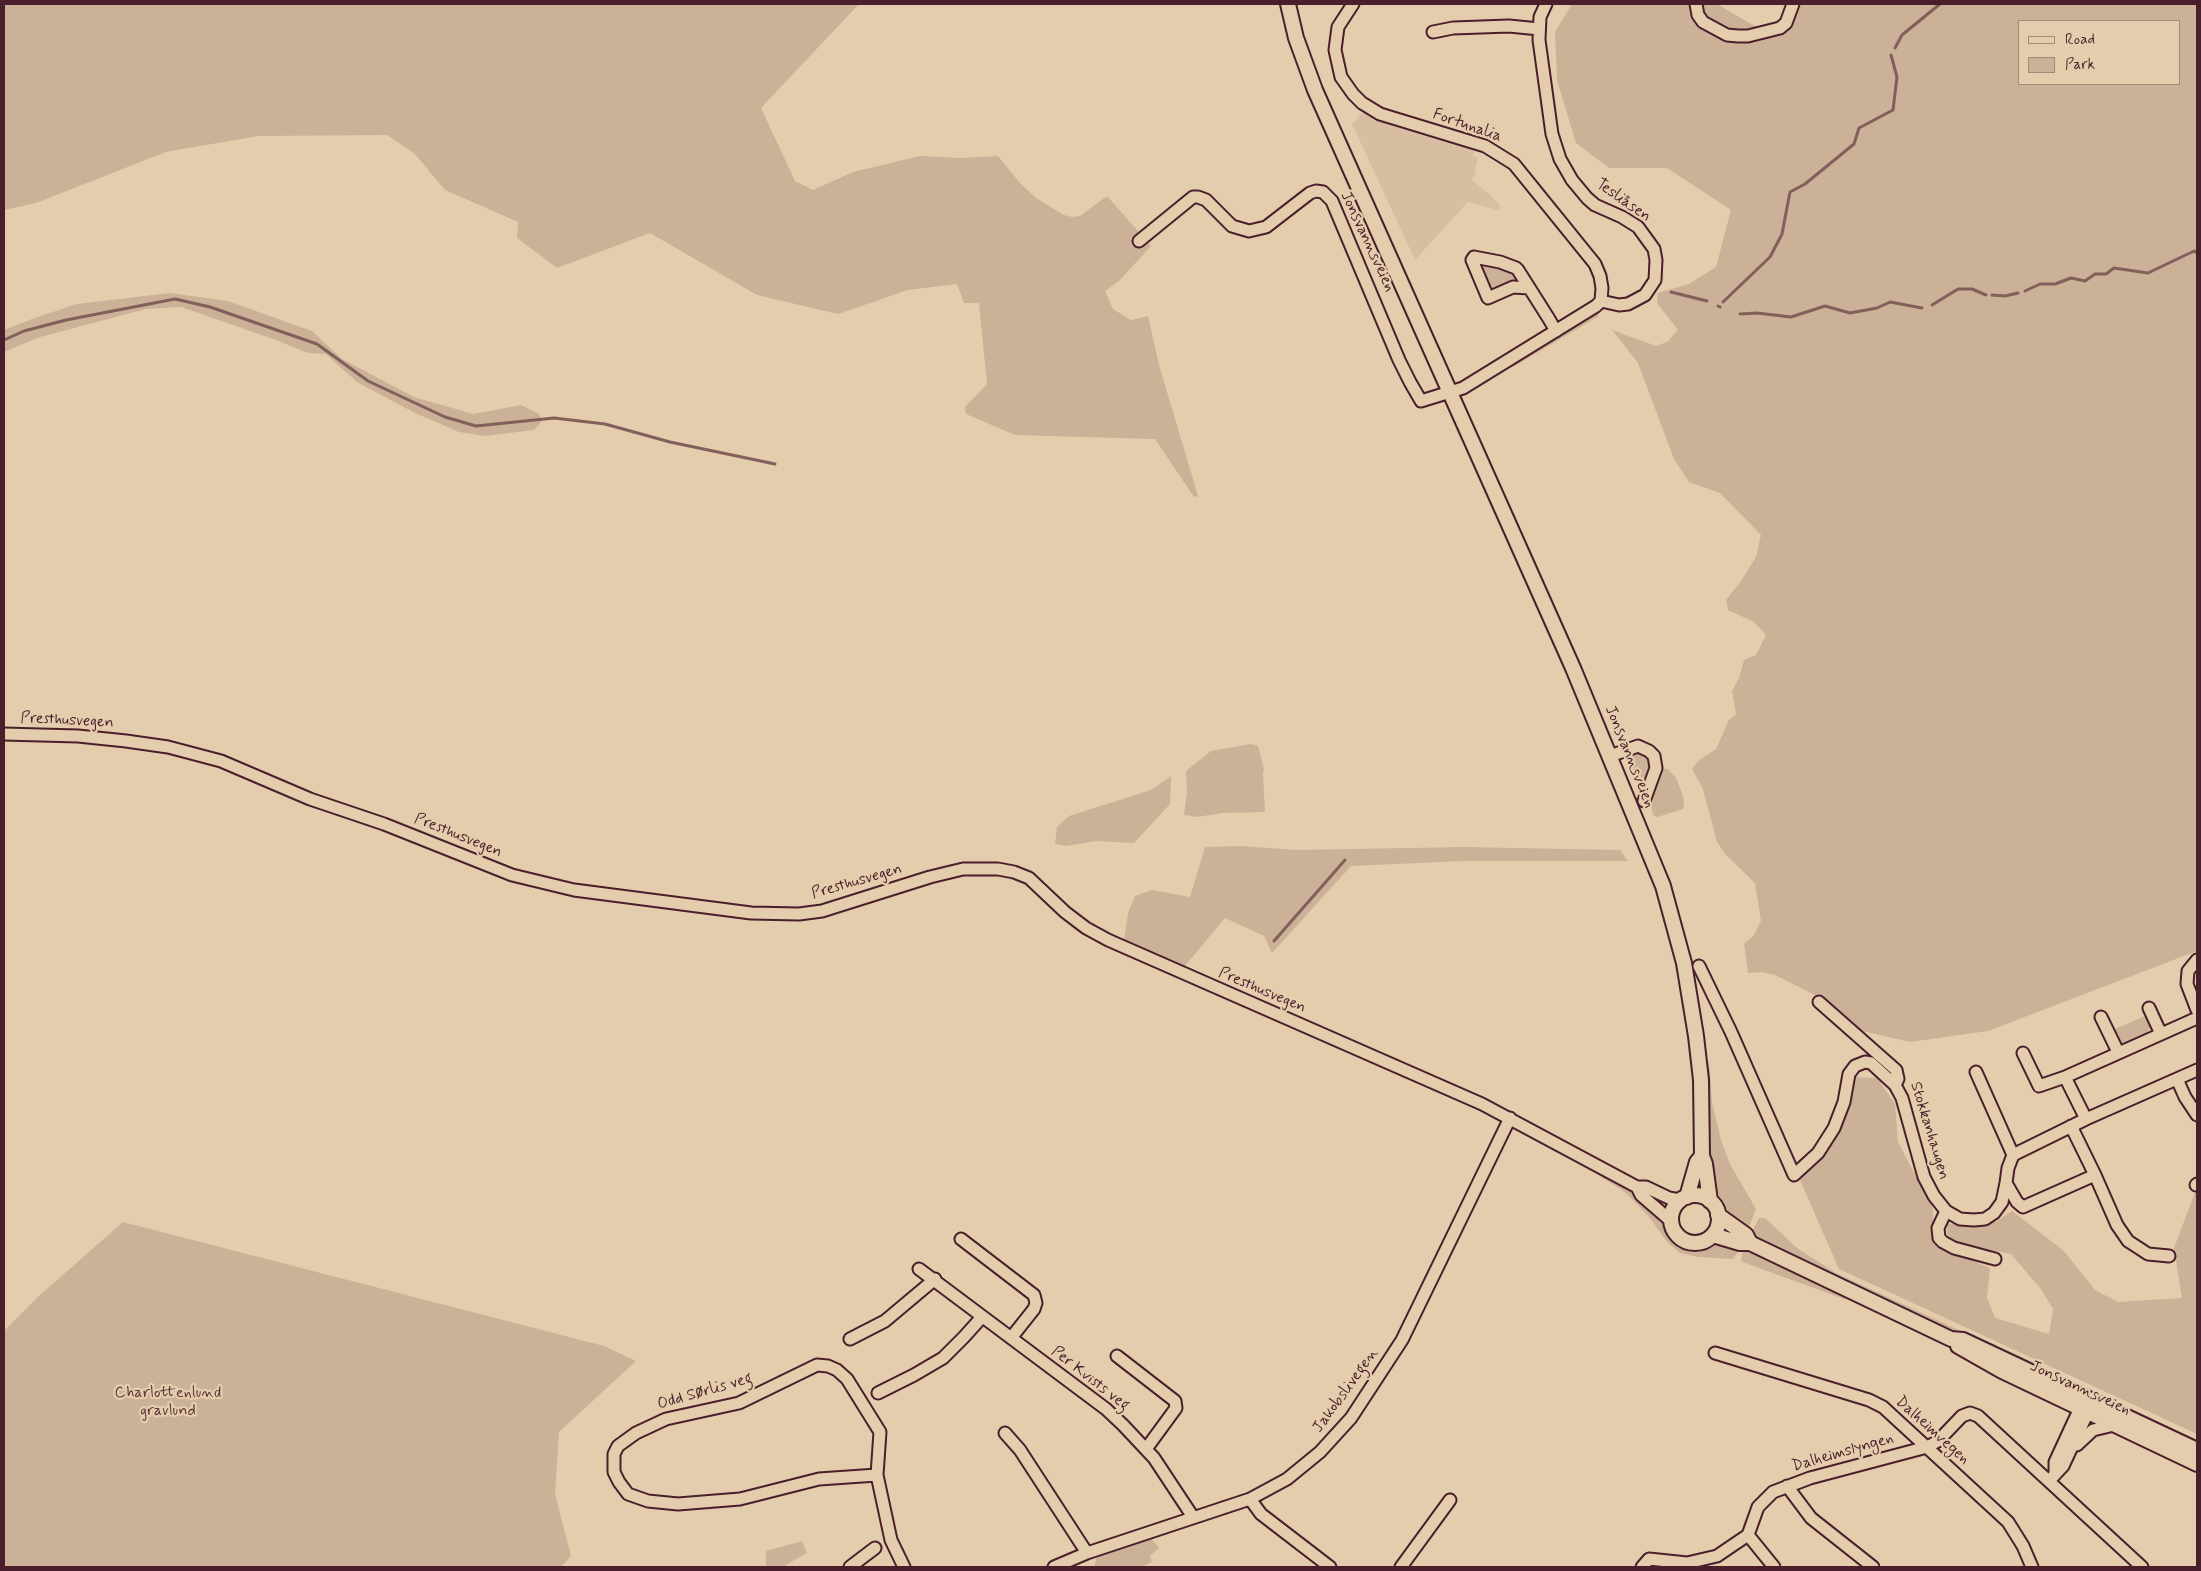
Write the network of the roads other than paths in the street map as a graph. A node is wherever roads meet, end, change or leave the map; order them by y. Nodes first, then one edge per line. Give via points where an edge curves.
1 (1288, 4) edge
2 (1353, 4) edge
3 (1696, 4) edge
4 (1793, 4) edge
5 (1543, 5) edge
6 (1538, 29) junction
7 (1433, 32) dead end
8 (1139, 241) dead end
9 (1530, 288) junction
10 (1601, 301) junction
11 (1556, 331) junction
12 (1451, 392) junction
13 (4, 734) edge
14 (1610, 756) junction
15 (1644, 801) dead end
16 (2197, 960) edge
17 (1699, 966) dead end
18 (1819, 1002) dead end
19 (2149, 1008) dead end
20 (2197, 1010) edge
21 (2101, 1017) dead end
22 (2197, 1018) edge
23 (2160, 1034) junction
24 (2118, 1052) junction
25 (2023, 1053) dead end
26 (2197, 1070) edge
27 (1976, 1072) dead end
28 (2065, 1076) junction
29 (2177, 1079) junction
30 (1895, 1085) junction
31 (2197, 1115) edge
32 (1510, 1118) junction
33 (2086, 1119) junction
34 (2071, 1126) junction
35 (2013, 1155) junction
36 (1702, 1156) junction
37 (2095, 1176) junction
38 (2006, 1183) junction
39 (1637, 1187) junction
40 (1684, 1198) junction
41 (1710, 1201) junction
42 (1946, 1211) junction
43 (1718, 1215) junction
44 (1671, 1221) junction
45 (1713, 1235) junction
46 (961, 1239) dead end
47 (1750, 1243) junction
48 (2169, 1256) dead end
49 (1995, 1259) dead end
50 (919, 1268) dead end
51 (935, 1279) junction
52 (982, 1317) junction
53 (1011, 1338) junction
54 (850, 1339) dead end
55 (1715, 1353) dead end
56 (1117, 1356) dead end
57 (878, 1393) dead end
58 (2085, 1406) junction
59 (2114, 1425) junction
60 (1005, 1434) dead end
61 (1927, 1447) junction
62 (1146, 1449) junction
63 (2071, 1449) junction
64 (2197, 1450) edge
65 (2197, 1464) edge
66 (877, 1475) junction
67 (2052, 1477) junction
68 (1787, 1486) junction
69 (1250, 1499) junction
70 (1450, 1500) dead end
71 (1193, 1517) junction
72 (1748, 1534) junction
73 (875, 1548) dead end
74 (1087, 1553) junction
75 (850, 1567) edge
76 (904, 1567) edge
77 (1054, 1567) edge
78 (1330, 1567) edge
79 (1401, 1567) edge
80 (1642, 1567) edge
81 (1774, 1567) edge
82 (1873, 1567) edge
83 (2032, 1567) edge
84 (2142, 1567) edge

1 - 12 main road, Jonsvannsveien via 1296,38 1315,90
2 - 10 street, Fortunalia via 1338,27 1334,50 1341,76 1353,94 1380,114 1485,146 1514,164 1595,264 1602,283
3 - 4 street via 1703,22 1727,35 1738,36 1780,28 1786,23
5 - 6 street, Tesliåsen
6 - 7 street via 1463,27
6 - 10 street, Tesliåsen via 1552,134 1560,159 1587,198 1638,228 1654,249 1657,270 1650,290 1628,304 1612,305
8 - 12 street, Jonsvannsveien via 1193,197 1206,200 1232,226 1249,231 1273,223 1310,193 1324,192 1332,201 1416,394 1421,401
9 - 9 street via 1514,266 1474,257 1472,260 1488,298 1511,288
9 - 11 street
10 - 11 street
11 - 12 street via 1463,388
12 - 14 main road, Jonsvannsveien
13 - 32 street, Presthusvegen via 126,741 168,747 221,761 310,799 384,824 512,875 574,890 751,913 799,914 822,911 963,869 1014,872 1030,878 1065,912 1108,940
14 - 15 street via 1638,746 1654,756 1656,768
14 - 36 main road, Jonsvannsveien via 1663,886 1684,963 1701,1080
16 - 20 street via 2188,971 2187,984
17 - 30 street via 1732,1032 1794,1175 1818,1153 1834,1128 1844,1102 1849,1074 1855,1066 1870,1063
18 - 30 street, Stokkanhaugen via 1893,1066 1898,1075
19 - 23 street
21 - 24 street
22 - 23 street
23 - 24 street
24 - 28 street
25 - 28 street via 2039,1086
26 - 29 street
27 - 35 street
28 - 33 street
29 - 31 street
29 - 33 street
30 - 42 street, Stokkanhaugen via 1902,1098 1924,1177
32 - 39 street, Presthusvegen
32 - 69 street, Jakobslivegen via 1388,1364 1351,1418 1320,1452 1287,1479
33 - 34 street
34 - 35 street
34 - 37 street
35 - 38 street
36 - 40 main road, Jonsvannsveien
36 - 41 main road, Jonsvannsveien
37 - 38 street via 2024,1207 2017,1202
37 - 48 street via 2117,1225 2128,1241 2148,1254
38 - 42 street via 2002,1202 1994,1213 1985,1218 1967,1220
39 - 40 street, Presthusvegen via 1646,1187 1660,1195
39 - 44 street, Presthusvegen via 1641,1195
40 - 41 main road via 1695,1195
40 - 44 main road via 1674,1206
41 - 43 main road
42 - 49 street via 1938,1228 1943,1242
43 - 45 main road via 1719,1222
43 - 47 main road, Jonsvannsveien via 1746,1235
44 - 45 main road via 1676,1234 1687,1242 1701,1243
45 - 47 main road, Jonsvannsveien
46 - 53 street via 1034,1295 1034,1309
47 - 58 main road, Jonsvannsveien via 1951,1338 1960,1348 2002,1371
50 - 51 street, Per Kvists veg
51 - 52 street, Per Kvists veg
51 - 54 street via 885,1321
52 - 53 street, Per Kvists veg
52 - 57 street via 943,1358
53 - 62 street, Per Kvists veg via 1106,1410
55 - 61 street, Dalheimvegen via 1869,1400 1883,1407
56 - 62 street via 1175,1401 1176,1408
58 - 59 main road, Jonsvannsveien
58 - 63 street
58 - 64 main road, Jonsvannsveien
58 - 67 street via 2055,1462
59 - 63 street via 2093,1430
59 - 65 main road, Jonsvannsveien
60 - 74 street via 1020,1450
61 - 67 street, Dalheimslyngen via 1938,1441 1962,1416 1972,1413
61 - 68 street, Dalheimslyngen
61 - 83 street, Dalheimvegen via 2008,1522
62 - 71 street, Per Kvists veg
63 - 67 street via 2063,1466
66 - 66 street, Odd Sørlis veg via 880,1432 847,1378 838,1370 817,1365 739,1403 666,1419 636,1432 618,1446 614,1454 614,1472 628,1494 648,1501 678,1504 740,1499 818,1479
66 - 76 street, Odd Sørlis veg via 891,1540
67 - 84 street
68 - 72 street, Dalheimslyngen via 1773,1492 1758,1507
68 - 82 street, Dalheimslyngen via 1812,1518
69 - 71 street, Jakobslivegen
69 - 78 street via 1261,1514
70 - 79 street
71 - 74 street, Jakobslivegen
72 - 80 street via 1717,1556 1687,1564 1649,1559
72 - 81 street
73 - 75 street
74 - 77 street, Jakobslivegen

